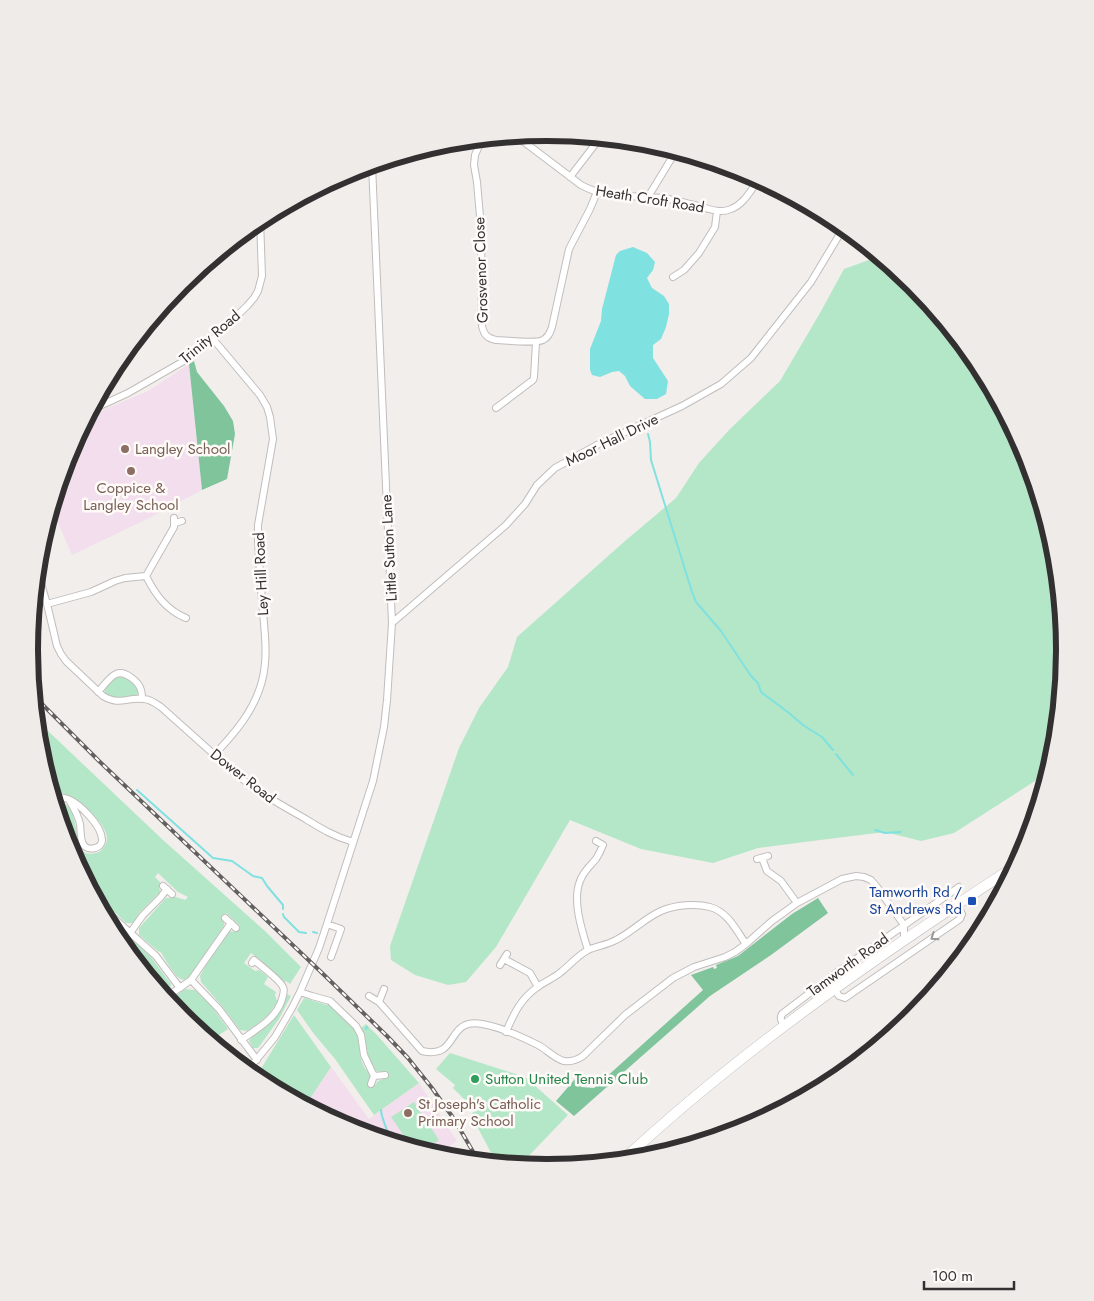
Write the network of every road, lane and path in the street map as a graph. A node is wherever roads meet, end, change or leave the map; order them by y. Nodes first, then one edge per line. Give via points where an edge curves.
1 (524, 142) edge
2 (596, 143) edge
3 (480, 145) edge
4 (672, 157) edge
5 (372, 172) edge
6 (570, 177) junction
7 (754, 186) edge
8 (596, 192) junction
9 (648, 197) junction
10 (716, 211) junction
11 (260, 230) edge
12 (840, 234) edge
13 (673, 277) dead end
14 (213, 339) junction
15 (536, 342) junction
16 (101, 406) edge
17 (495, 408) dead end
18 (182, 521) dead end
19 (146, 576) junction
20 (42, 586) edge
21 (47, 604) junction
22 (181, 618) dead end
23 (392, 623) junction
24 (98, 692) junction
25 (142, 698) junction
26 (214, 755) junction
27 (60, 797) edge
28 (69, 800) junction
29 (596, 841) dead end
30 (354, 842) junction
31 (762, 858) dead end
32 (1006, 872) edge
33 (959, 887) dead end
34 (167, 890) dead end
35 (797, 903) junction
36 (957, 904) junction
37 (114, 918) edge
38 (225, 918) dead end
39 (327, 924) junction
40 (904, 925) junction
41 (919, 930) junction
42 (130, 933) junction
43 (904, 940) junction
44 (746, 944) junction
45 (588, 950) junction
46 (331, 957) dead end
47 (504, 959) dead end
48 (252, 963) dead end
49 (191, 980) junction
50 (538, 987) junction
51 (180, 988) junction
52 (384, 989) dead end
53 (834, 989) junction
54 (300, 992) junction
55 (171, 994) edge
56 (369, 996) dead end
57 (378, 1002) junction
58 (785, 1026) junction
59 (506, 1032) junction
60 (241, 1040) junction
61 (257, 1060) junction
62 (252, 1066) edge
63 (385, 1075) dead end
64 (374, 1076) junction
65 (371, 1084) dead end
66 (631, 1153) edge

1 - 6 street, Heath Croft Road
2 - 6 street
3 - 15 street, Grosvenor Close via 474,165 481,228 482,326 489,339
4 - 9 street
5 - 23 street, Little Sutton Lane
6 - 8 street, Heath Croft Road
7 - 10 street, Heath Croft Road via 743,201 731,209
8 - 9 street, Heath Croft Road
8 - 15 street via 569,249 550,332 545,339
9 - 10 street, Heath Croft Road
10 - 13 street via 714,227 699,253
11 - 14 street, Trinity Road via 262,276 258,291
12 - 23 street, Moor Hall Drive via 811,282 751,358 720,384 682,406 555,468 537,485 506,525
14 - 16 street, Trinity Road via 188,358
14 - 26 street, Ley Hill Road via 260,395 270,417 272,439 258,525 265,666 262,682 246,716
15 - 17 street via 533,380
18 - 19 street via 174,521 174,527
19 - 21 street via 125,578 91,592
19 - 22 street via 157,596
20 - 21 street
21 - 24 street via 61,654
23 - 30 street, Little Sutton Lane via 384,727 373,781
24 - 25 street via 117,702
24 - 25 street via 114,675 122,674 135,681 141,689
25 - 26 street, Dower Road via 161,707
26 - 30 street, Dower Road via 278,804 327,833
27 - 28 street
28 - 28 street via 97,824 102,839 97,848 91,849 82,843 80,823
29 - 45 street via 603,845 583,874 578,888 578,914
30 - 39 street, Little Sutton Lane
31 - 35 street via 767,871 781,881
32 - 36 main road, Tamworth Road
33 - 40 street, Tamworth Road via 949,889
34 - 42 street
35 - 40 street via 842,879 864,877 878,887
35 - 44 street
36 - 41 main road, Tamworth Road
36 -> 53 street, Tamworth Road via 962,914 960,919 845,998
37 - 42 street
38 - 49 street via 233,925
39 - 46 street via 341,929
39 - 54 street, Little Sutton Lane
40 - 41 street
40 - 43 street
40 - 58 street, Tamworth Road via 782,1014 780,1020
41 - 43 main road, Tamworth Road
42 - 51 street via 156,956
43 - 53 main road, Tamworth Road
44 - 45 street via 725,914 691,905 661,911 615,941
44 - 59 street via 725,957 672,978 625,1015 577,1060 559,1059 537,1044
45 - 50 street
47 - 50 street via 530,973
48 - 60 street via 254,960 282,985 284,992 270,1019
49 - 51 street
49 - 60 street via 219,1009
50 - 59 street via 517,1008
51 - 55 street
52 - 57 street
53 - 58 main road, Tamworth Road
54 - 61 street, Little Sutton Lane
54 - 64 street via 330,1001 356,1026
56 - 57 street
57 - 59 street via 422,1051 428,1053 444,1049 457,1030 468,1024 488,1025
58 - 66 main road, Tamworth Road via 716,1079
60 - 61 street
61 - 62 street, Little Sutton Lane
63 - 64 street
64 - 65 street

